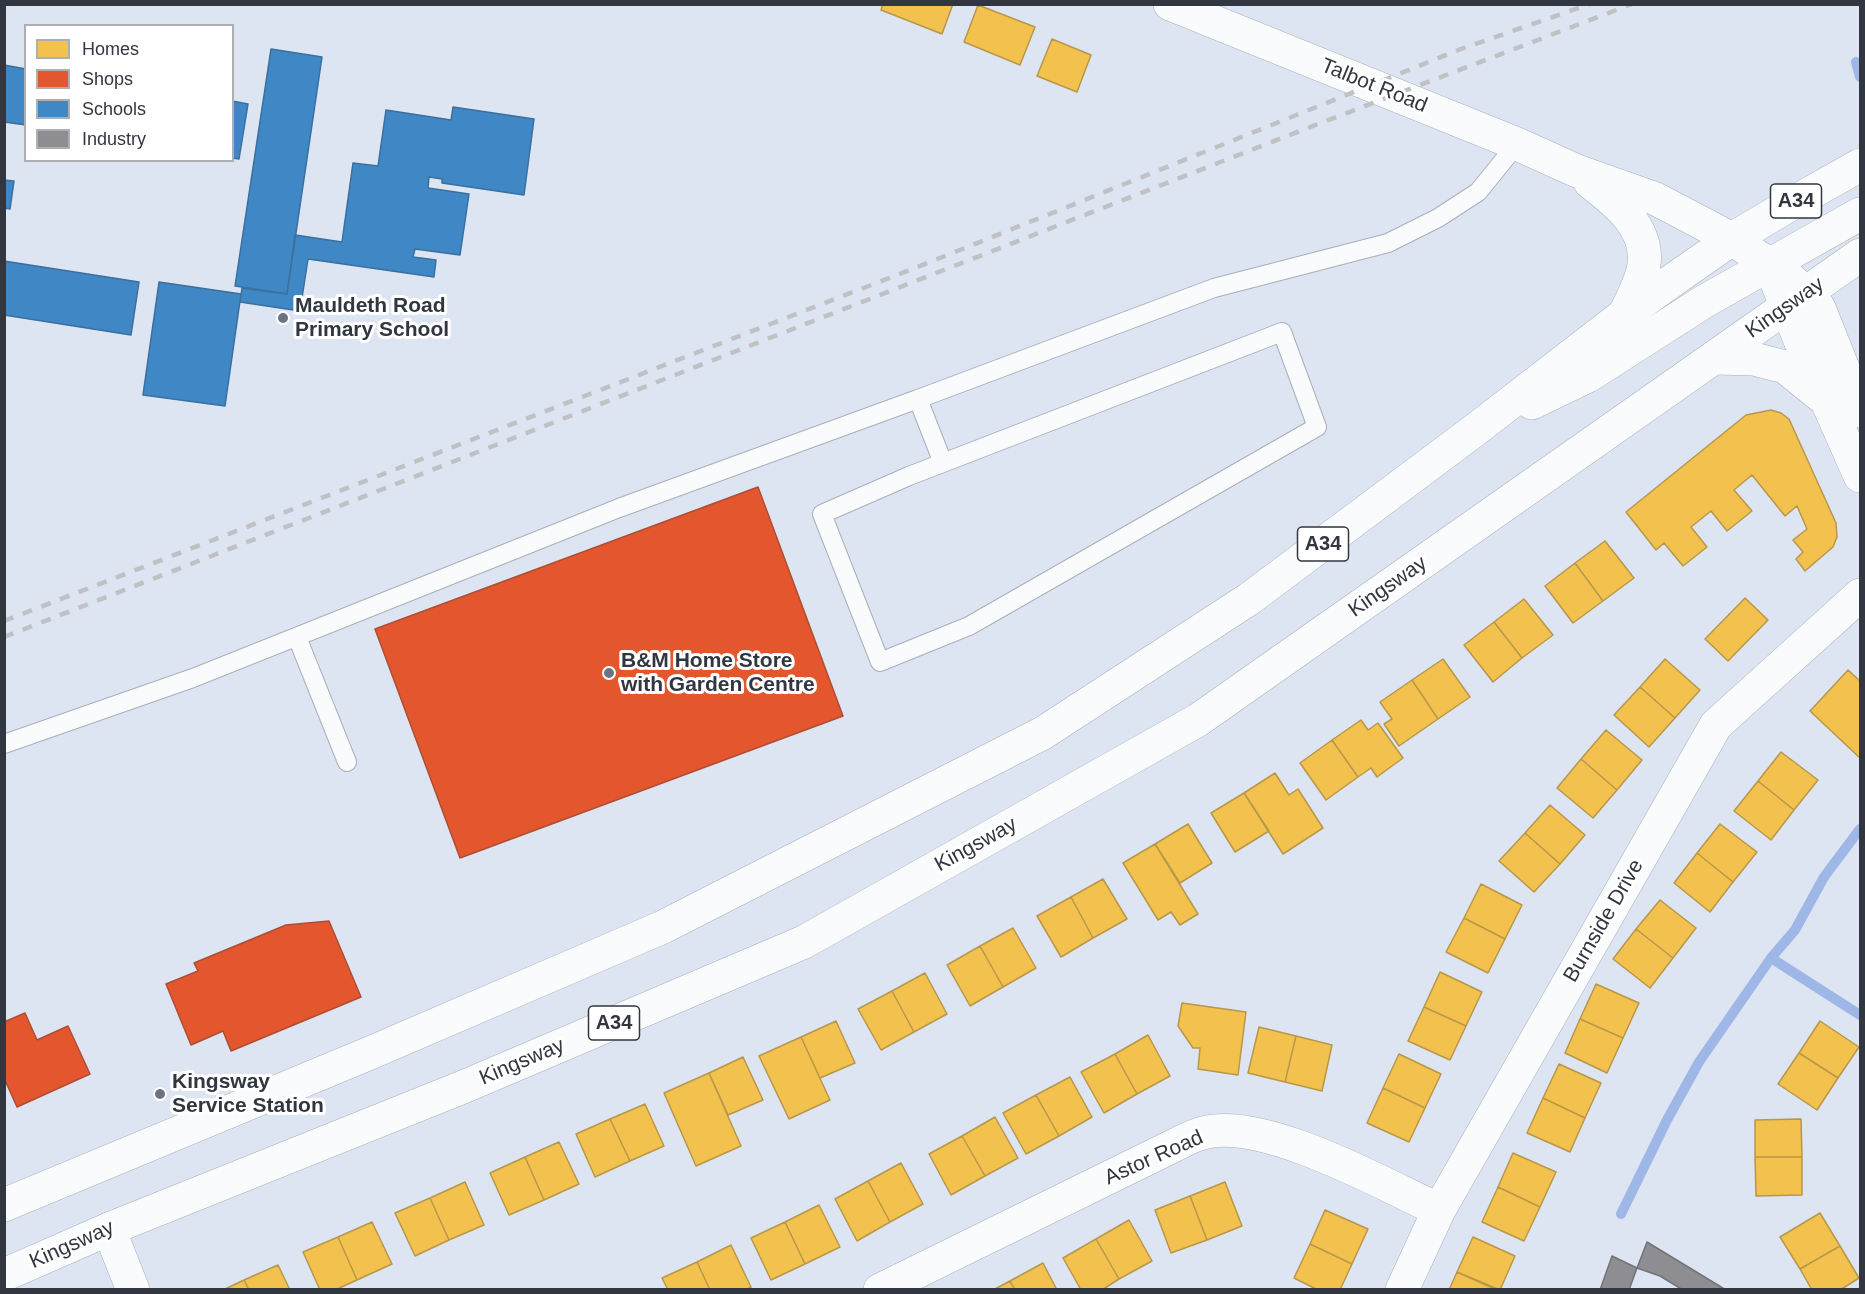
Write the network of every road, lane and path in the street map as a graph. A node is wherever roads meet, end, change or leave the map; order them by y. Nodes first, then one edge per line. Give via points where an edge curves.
1 (1170, 4) edge
2 (1517, 144) junction
3 (1860, 165) edge
4 (1577, 171) junction
5 (1860, 214) edge
6 (1732, 239) junction
7 (1860, 255) edge
8 (1769, 264) junction
9 (1797, 300) junction
10 (1625, 314) junction
11 (1715, 358) junction
12 (918, 399) junction
13 (1827, 401) junction
14 (1860, 411) edge
15 (1475, 430) junction
16 (943, 463) junction
17 (1860, 476) edge
18 (1860, 596) edge
19 (297, 637) junction
20 (4, 744) edge
21 (348, 762) dead end
22 (4, 1205) edge
23 (1438, 1210) junction
24 (109, 1228) junction
25 (4, 1275) edge
26 (916, 1282) edge
27 (133, 1290) edge
28 (880, 1290) edge
29 (1402, 1290) edge

1 - 2 main road, Talbot Road
2 - 4 main road, Talbot Road
2 - 12 lane via 1478,192 1388,243 1214,288
3 - 6 main road, Kingsway / A34
4 - 6 main road, Talbot Road via 1656,199
4 - 10 main road, Talbot Road via 1617,203 1637,226 1645,253 1644,268
5 - 8 main road, Kingsway / A34
6 - 8 main road, Talbot Road
6 - 10 main road, Kingsway / A34
7 - 9 main road, Kingsway / A34
8 - 9 main road, Talbot Road
8 - 15 main road, Kingsway / A34 via 1705,300 1588,376
9 - 11 main road, Kingsway / A34
9 - 13 main road
9 - 14 main road via 1819,308
10 - 15 main road, Kingsway / A34
11 - 13 main road via 1754,358 1785,366
11 - 24 main road, Kingsway / A34 via 1198,720 804,942 463,1087
12 - 16 lane
12 - 19 lane via 620,508
13 - 17 main road
15 - 22 main road, Kingsway / A34 via 1249,599 1043,733 663,927
16 - 16 lane via 1282,332 1317,427 969,627 880,662 822,514
18 - 23 main road, Burnside Drive via 1716,725
19 - 20 lane via 194,678
19 - 21 lane
23 - 26 main road, Astor Road via 1283,1140 1228,1131 1204,1132
23 - 29 main road, Burnside Drive
24 - 25 main road, Kingsway / A34
24 - 27 main road
26 - 28 main road, Astor Road

